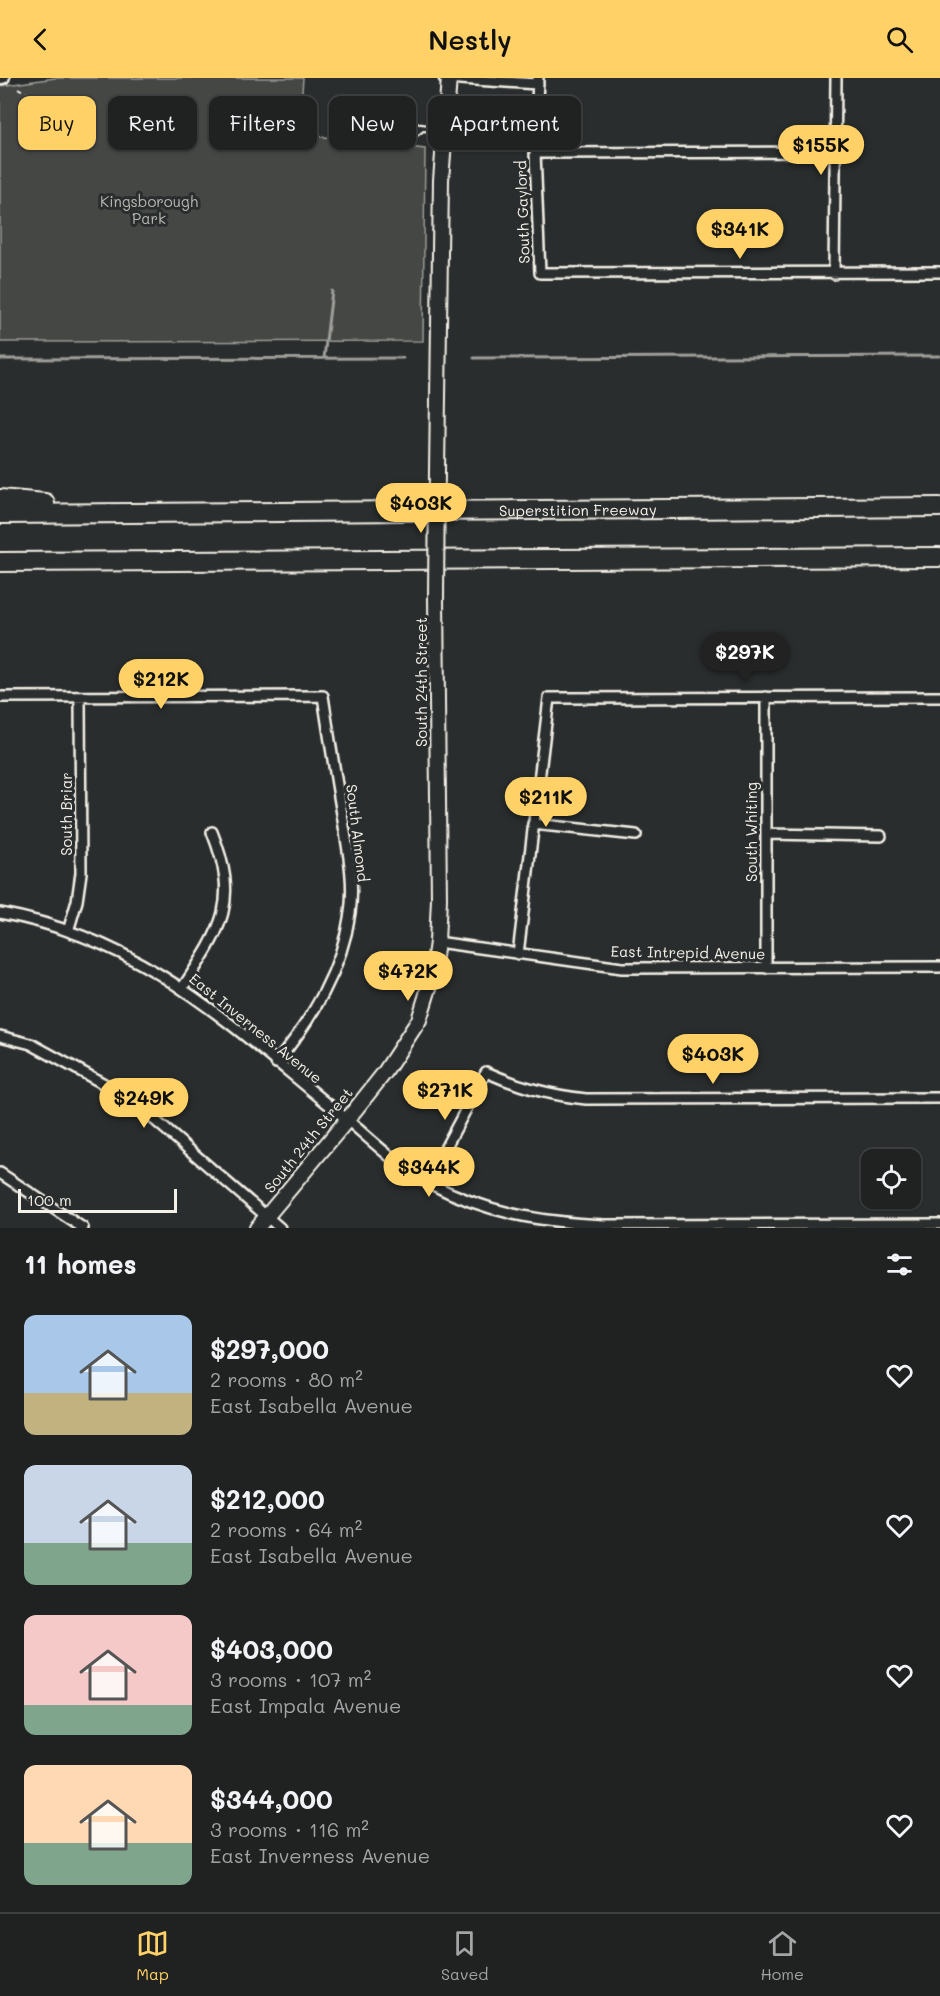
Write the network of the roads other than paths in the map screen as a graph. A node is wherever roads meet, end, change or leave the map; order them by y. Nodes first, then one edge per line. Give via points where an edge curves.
1 (447, 78) edge
2 (836, 78) edge
3 (538, 81) edge
4 (446, 96) edge
5 (416, 127) edge
6 (422, 128) junction
7 (428, 129) edge
8 (416, 133) edge
9 (443, 150) edge
10 (834, 152) junction
11 (535, 153) junction
12 (940, 272) edge
13 (834, 274) junction
14 (0, 499) edge
15 (940, 507) edge
16 (179, 513) junction
17 (0, 514) edge
18 (940, 557) edge
19 (0, 565) edge
20 (0, 697) edge
21 (80, 697) junction
22 (766, 697) junction
23 (940, 697) edge
24 (533, 824) junction
25 (212, 832) dead end
26 (766, 834) junction
27 (636, 835) dead end
28 (881, 836) dead end
29 (0, 913) edge
30 (69, 928) junction
31 (437, 942) junction
32 (518, 954) junction
33 (940, 967) edge
34 (766, 968) junction
35 (183, 987) junction
36 (0, 1036) edge
37 (276, 1063) junction
38 (940, 1098) edge
39 (347, 1120) junction
40 (0, 1173) edge
41 (427, 1182) junction
42 (261, 1223) edge
43 (940, 1224) edge
44 (83, 1228) edge
45 (280, 1228) edge

1 - 3 street
1 - 4 street, South 24th Street
2 - 10 street
3 - 11 street, South Gaylord
5 - 6 lane
6 - 7 lane
6 - 8 lane
9 - 31 street, South 24th Street, bridge via 436,598
10 - 11 street
10 - 13 street
11 - 13 street, South Gaylord via 540,273
12 - 13 street
14 - 16 highway
15 - 16 highway, Superstition Freeway
16 - 17 highway, Superstition Freeway
18 - 19 highway
20 - 21 street
21 - 30 street, South Briar via 81,873
21 - 37 street, South Almond via 323,696 351,870 350,912 342,950 323,996
22 - 23 street
22 - 24 street via 549,699
22 - 26 street, South Whiting
24 - 27 street
24 - 32 street
25 - 35 street via 225,870 223,916 212,943
26 - 28 street
26 - 34 street, South Whiting
29 - 30 street, East Inverness Avenue
30 - 35 street, East Inverness Avenue via 124,952
31 - 32 street, East Intrepid Avenue
31 - 39 street, South 24th Street via 432,978 419,1020
32 - 34 street, East Intrepid Avenue via 622,968
33 - 34 street, East Intrepid Avenue
35 - 37 street, East Inverness Avenue
36 - 42 street via 31,1044 128,1097
37 - 39 street, East Inverness Avenue
38 - 41 street via 586,1099 549,1095 486,1072
39 - 41 street, East Inverness Avenue
39 - 42 street, South 24th Street
40 - 44 street
41 - 43 street, East Inverness Avenue via 509,1215 554,1222
42 - 45 street

